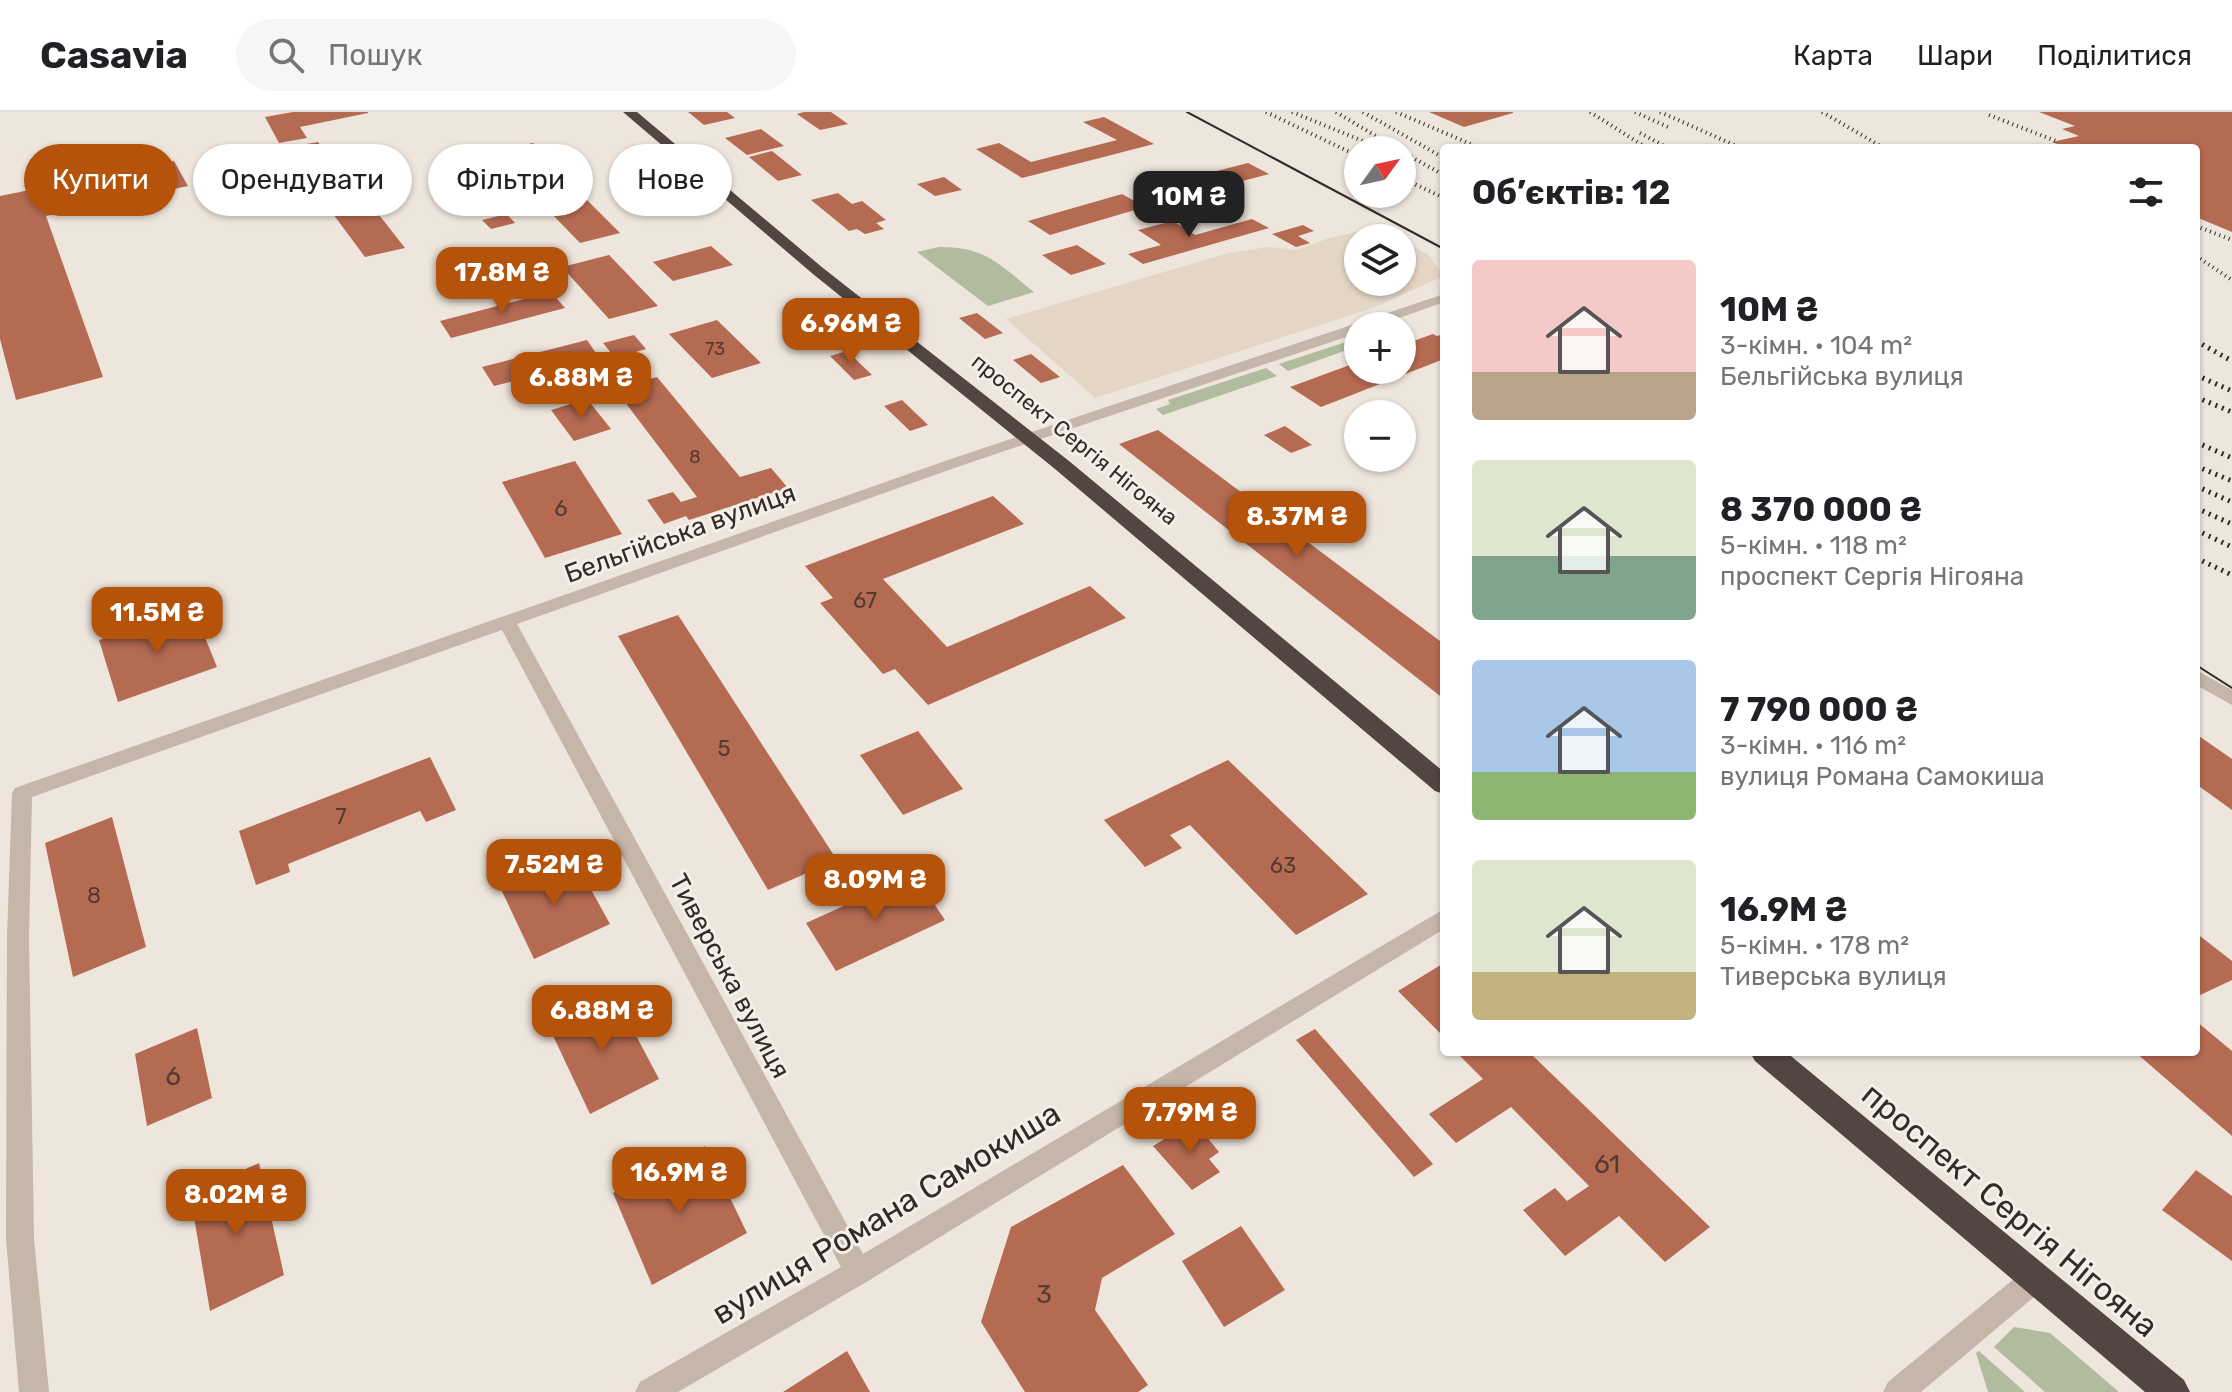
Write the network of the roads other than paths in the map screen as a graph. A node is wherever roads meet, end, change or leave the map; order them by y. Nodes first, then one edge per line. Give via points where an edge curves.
1 (629, 112) edge
2 (1440, 299) edge
3 (1404, 312) edge
4 (1344, 333) edge
5 (1028, 439) junction
6 (507, 622) junction
7 (2200, 679) edge
8 (2232, 699) edge
9 (1440, 782) edge
10 (1440, 920) edge
11 (1770, 1056) edge
12 (858, 1272) junction
13 (2036, 1278) junction
14 (34, 1392) edge
15 (650, 1392) edge
16 (1898, 1392) edge
17 (2172, 1392) edge

1 - 5 highway, проспект Сергія Нігояна
2 - 3 street
4 - 5 street, Бельгійська вулиця
5 - 6 street, Бельгійська вулиця
5 - 9 highway, проспект Сергія Нігояна
6 - 12 street, Тиверська вулиця
6 - 14 street, Бельгійська вулиця via 22,793 20,1239
7 - 8 street
10 - 12 street, вулиця Романа Самокиша
11 - 13 highway, проспект Сергія Нігояна
12 - 15 street, вулиця Романа Самокиша
13 - 16 street
13 - 17 highway, проспект Сергія Нігояна

